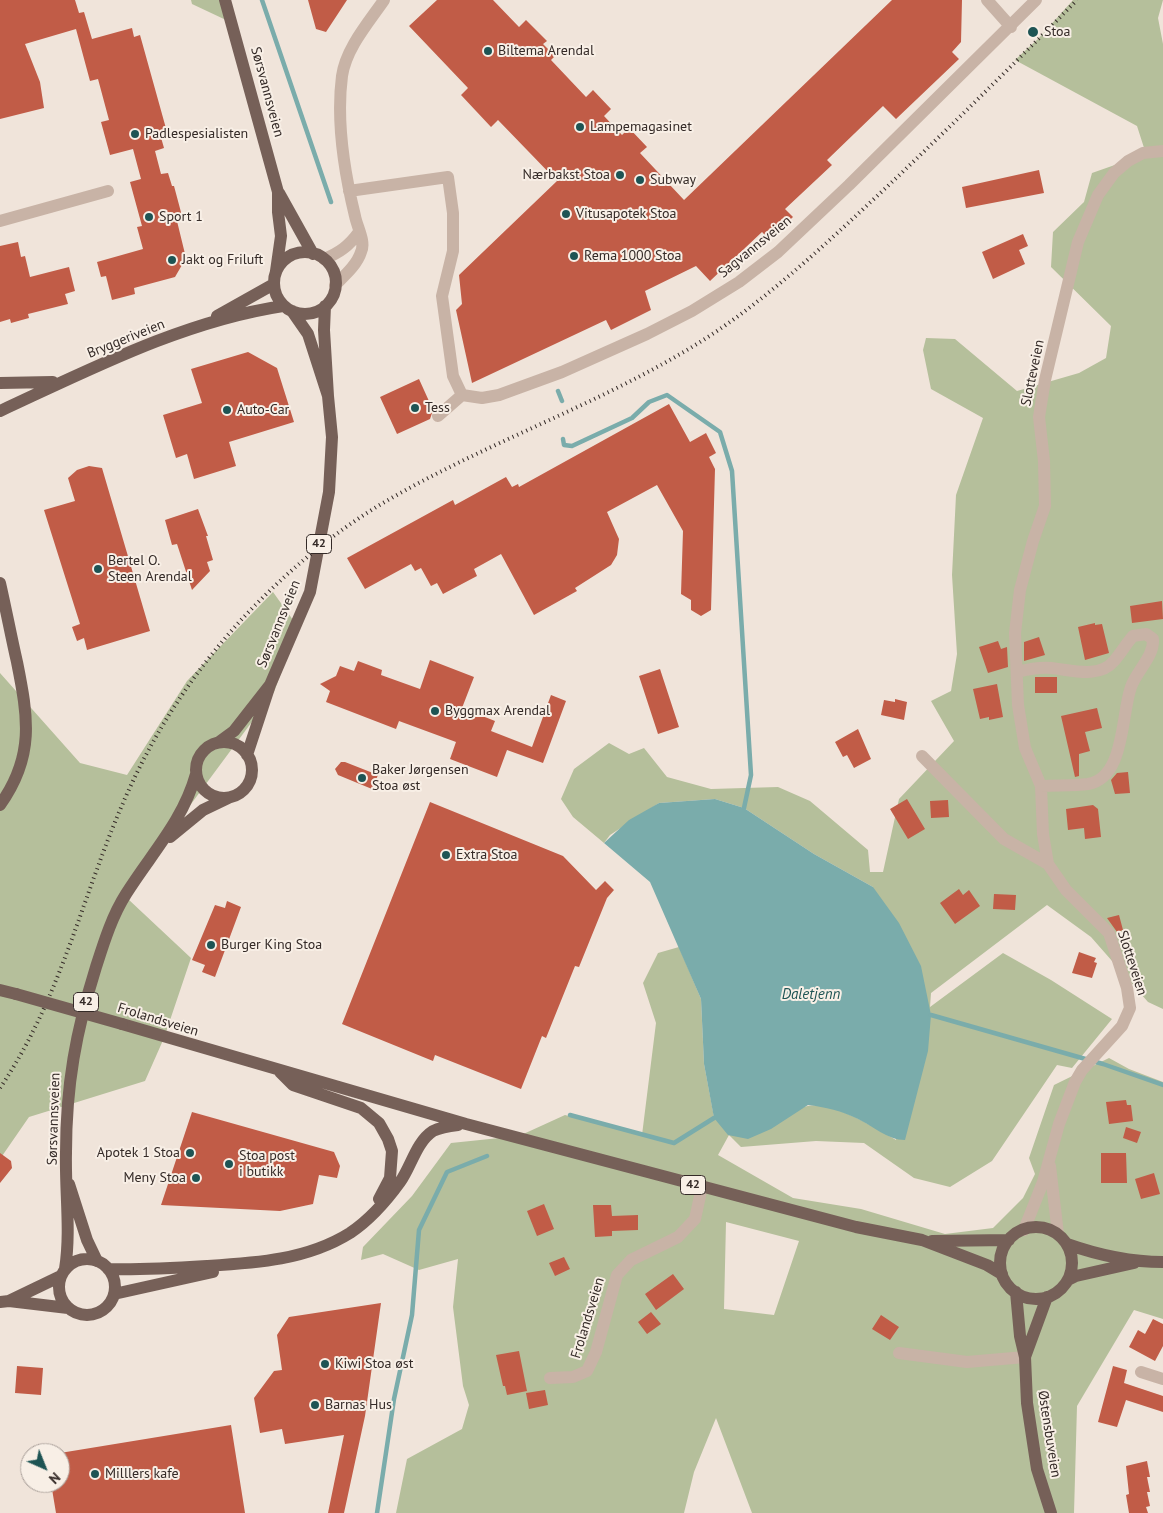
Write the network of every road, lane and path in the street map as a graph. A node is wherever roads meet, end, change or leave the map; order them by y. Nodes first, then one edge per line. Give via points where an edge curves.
1 (225, 0) edge
2 (384, 0) edge
3 (987, 0) edge
4 (1036, 0) edge
5 (1011, 27) junction
6 (1163, 151) edge
7 (108, 191) dead end
8 (349, 191) junction
9 (278, 192) junction
10 (0, 221) edge
11 (359, 232) junction
12 (318, 256) junction
13 (276, 271) junction
14 (274, 284) junction
15 (335, 285) junction
16 (325, 306) junction
17 (288, 309) junction
18 (206, 322) junction
19 (58, 382) junction
20 (0, 383) edge
21 (462, 395) junction
22 (328, 396) junction
23 (0, 411) edge
24 (438, 416) dead end
25 (0, 583) edge
26 (1017, 672) junction
27 (270, 685) junction
28 (219, 742) junction
29 (247, 755) junction
30 (922, 756) dead end
31 (196, 774) junction
32 (1041, 786) junction
33 (229, 797) junction
34 (0, 805) edge
35 (164, 841) junction
36 (1048, 864) junction
37 (0, 990) edge
38 (278, 1071) junction
39 (466, 1124) junction
40 (1050, 1159) junction
41 (67, 1180) junction
42 (702, 1187) junction
43 (372, 1214) junction
44 (1024, 1230) junction
45 (1058, 1234) junction
46 (922, 1240) junction
47 (1009, 1240) junction
48 (1067, 1244) junction
49 (97, 1261) junction
50 (1139, 1262) junction
51 (1163, 1262) edge
52 (249, 1263) junction
53 (108, 1269) junction
54 (63, 1273) junction
55 (1002, 1274) junction
56 (1068, 1280) junction
57 (1016, 1292) junction
58 (114, 1294) junction
59 (1047, 1297) junction
60 (5, 1302) edge
61 (68, 1308) junction
62 (899, 1353) dead end
63 (1025, 1357) junction
64 (1141, 1372) dead end
65 (550, 1378) dead end
66 (1163, 1379) edge
67 (1051, 1513) edge

1 - 9 main road, Sørsvannsveien
2 - 8 street via 360,35 342,75 342,146
3 - 5 street
4 - 5 street, Sagvannsveien
5 - 21 street, Sagvannsveien via 778,252 739,282 662,327 562,372 499,395 482,398
6 - 26 street, Slotteveien via 1143,153 1114,173 1098,195 1078,242 1039,417 1045,506 1032,540 1020,590 1015,633
7 - 10 street
8 - 11 street
8 - 21 street via 448,178 453,251 442,296 453,376
9 - 12 main road, Sørsvannsveien
9 - 13 main road, Sørsvannsveien via 281,236
11 - 12 street via 337,254
11 - 15 street via 363,243 361,252
12 - 13 main road via 304,252 288,258
12 - 15 main road via 334,276
13 - 14 main road
14 - 17 main road, 42 via 278,299
14 - 18 main road, Bryggeriveien
15 - 16 main road, 42
16 - 17 main road via 309,314
16 - 22 main road, Sørsvannsveien / 42
17 - 18 main road, Bryggeriveien
17 - 22 main road, Sørsvannsveien / 42 via 308,334
18 - 19 main road, Bryggeriveien
19 - 20 main road, Bryggeriveien
19 - 23 main road, Bryggeriveien
21 - 24 street
22 - 27 main road, Sørsvannsveien / 42 via 332,437 329,492 310,592
25 - 34 main road via 27,722 23,760
26 - 32 street, Slotteveien via 1025,748
26 - 32 street via 1035,668 1083,672 1102,670 1114,661 1133,636 1146,634 1153,639 1154,649 1131,687 1115,762 1105,777 1090,784
27 - 28 main road, Sørsvannsveien / 42 via 234,731
27 - 29 main road, Sørsvannsveien / 42
28 - 29 main road via 235,744
28 - 31 main road, 42 via 204,750 199,757
29 - 33 main road, 42 via 251,765 250,781 239,793
30 - 36 street, Slotteveien via 1004,840
31 - 33 main road via 204,790 220,798
31 - 35 main road, Sørsvannsveien / 42 via 189,797
32 - 36 street, Slotteveien
33 - 35 main road, Sørsvannsveien / 42 via 203,810
35 - 41 main road, Sørsvannsveien / 42 via 125,896 107,934 78,1029 68,1082
36 - 40 street, Slotteveien via 1066,890 1109,933 1127,988 1130,1008 1122,1026 1075,1082
37 - 38 main road, Frolandsveien / 42, bridge
38 - 39 main road, Frolandsveien / 42
38 - 43 main road, Frolandsveien / 42 via 293,1086 361,1108 379,1123 392,1151 390,1178
39 - 42 main road, Frolandsveien / 42
39 - 43 main road, Frolandsveien / 42 via 445,1126 427,1137 400,1182
40 - 44 street, Slotteveien
40 - 45 street, Slotteveien
41 - 49 main road, Sørsvannsveien / 42
41 - 54 main road, Sørsvannsveien / 42 via 67,1255
42 - 46 main road, Frolandsveien / 42 via 856,1227
42 - 65 street, Frolandsveien via 695,1219 678,1237 631,1260 617,1275 596,1352 587,1371 573,1377
43 - 52 main road, Frolandsveien / 42 via 355,1230 328,1245 283,1258
44 - 45 main road via 1041,1228
44 - 47 main road
45 - 48 main road
46 - 47 main road, Frolandsveien / 42
46 - 55 main road, Frolandsveien / 42
47 - 55 main road via 1000,1262
48 - 50 main road
48 - 56 main road via 1072,1262
49 - 53 main road, 42
49 - 54 main road via 80,1260
50 - 51 main road
50 - 56 main road
52 - 53 main road, Frolandsveien / 42 via 158,1270
52 - 58 main road, Frolandsveien / 42
53 - 58 main road via 113,1276
54 - 60 main road
54 - 61 main road, 42 via 59,1294
55 - 57 main road, 42
56 - 59 main road
57 - 59 main road via 1036,1299
57 - 63 main road, Østensbuveien
58 - 61 main road via 108,1306 92,1314 82,1315
59 - 63 main road, Østensbuveien
60 - 61 main road
62 - 63 street via 966,1362
63 - 67 main road, Østensbuveien via 1036,1469
64 - 66 street

